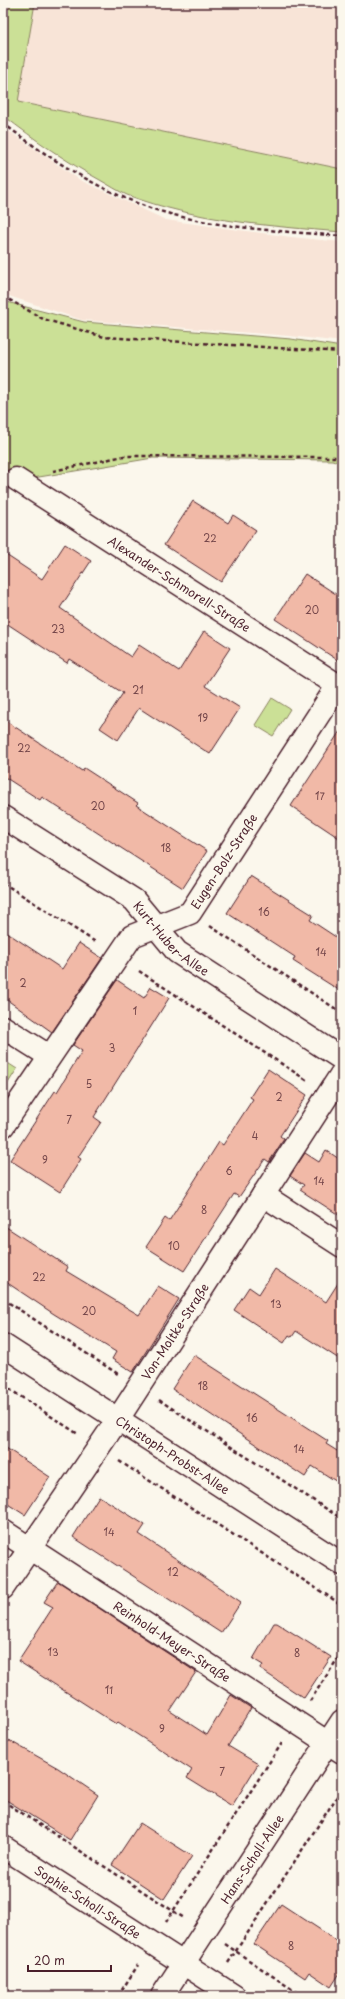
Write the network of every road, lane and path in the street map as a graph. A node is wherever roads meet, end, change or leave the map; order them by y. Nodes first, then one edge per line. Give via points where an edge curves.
1 (3, 123) edge
2 (342, 236) edge
3 (3, 296) edge
4 (342, 352) edge
5 (342, 460) edge
6 (16, 479) joint
7 (340, 686) edge
8 (3, 816) edge
9 (3, 883) edge
10 (156, 927) junction
11 (118, 958) junction
12 (3, 1027) edge
13 (49, 1056) junction
14 (342, 1059) edge
15 (342, 1073) edge
16 (328, 1094) junction
17 (3, 1126) edge
18 (263, 1195) junction
19 (342, 1246) edge
20 (3, 1299) edge
21 (3, 1346) edge
22 (3, 1385) edge
23 (138, 1387) junction
24 (118, 1419) junction
25 (98, 1447) junction
26 (342, 1519) edge
27 (3, 1531) edge
28 (29, 1548) junction
29 (342, 1564) edge
30 (3, 1588) edge
31 (342, 1605) edge
32 (342, 1652) edge
33 (342, 1721) edge
34 (296, 1722) junction
35 (335, 1748) edge
36 (342, 1789) edge
37 (3, 1801) edge
38 (3, 1847) edge
39 (174, 1911) junction
40 (204, 1931) junction
41 (152, 1944) junction
42 (236, 1951) junction
43 (183, 1964) junction
44 (214, 1984) junction
45 (118, 1996) edge
46 (162, 1996) edge
47 (234, 1996) edge
48 (302, 1996) edge

1 - 2 path via 27,142 83,178 154,209 257,229
3 - 4 path via 43,319 104,337
5 - 6 path via 336,457 124,456
6 - 7 street, Alexander-Schmorell-Straße
7 - 10 street, Eugen-Bolz-Straße via 190,913
8 - 10 street, Kurt-Huber-Allee via 134,900
9 - 11 path
10 - 11 street, Eugen-Bolz-Straße via 132,936
10 - 14 street, Kurt-Huber-Allee via 177,952
11 - 13 street, Eugen-Bolz-Straße
11 - 16 path
12 - 13 street
13 - 17 street, Eugen-Bolz-Straße
15 - 16 street, Von-Moltke-Straße
16 - 18 street, Von-Moltke-Straße
18 - 19 street
18 - 23 street, Von-Moltke-Straße
20 - 23 path
21 - 24 street, Christoph-Probst-Allee
22 - 25 path
23 - 24 street, Von-Moltke-Straße
23 - 26 path
24 - 25 street, Von-Moltke-Straße
24 - 29 street, Christoph-Probst-Allee
25 - 28 street, Von-Moltke-Straße
25 - 31 path
27 - 28 street, Reinhold-Meyer-Straße
28 - 30 street, Von-Moltke-Straße
28 - 34 street, Reinhold-Meyer-Straße
32 - 34 path
33 - 35 street, Hans-Scholl-Allee
34 - 35 street, Reinhold-Meyer-Straße
34 - 39 path
35 - 40 street, Hans-Scholl-Allee
36 - 42 path
37 - 39 path
38 - 41 street, Sophie-Scholl-Straße
39 - 40 path
39 - 41 path
40 - 42 path
40 - 43 street, Hans-Scholl-Allee
41 - 43 street, Sophie-Scholl-Straße
41 - 45 path
42 - 44 path
42 - 48 path
43 - 44 street, Sophie-Scholl-Straße
43 - 46 street, Hans-Scholl-Allee
44 - 47 street, Sophie-Scholl-Straße

